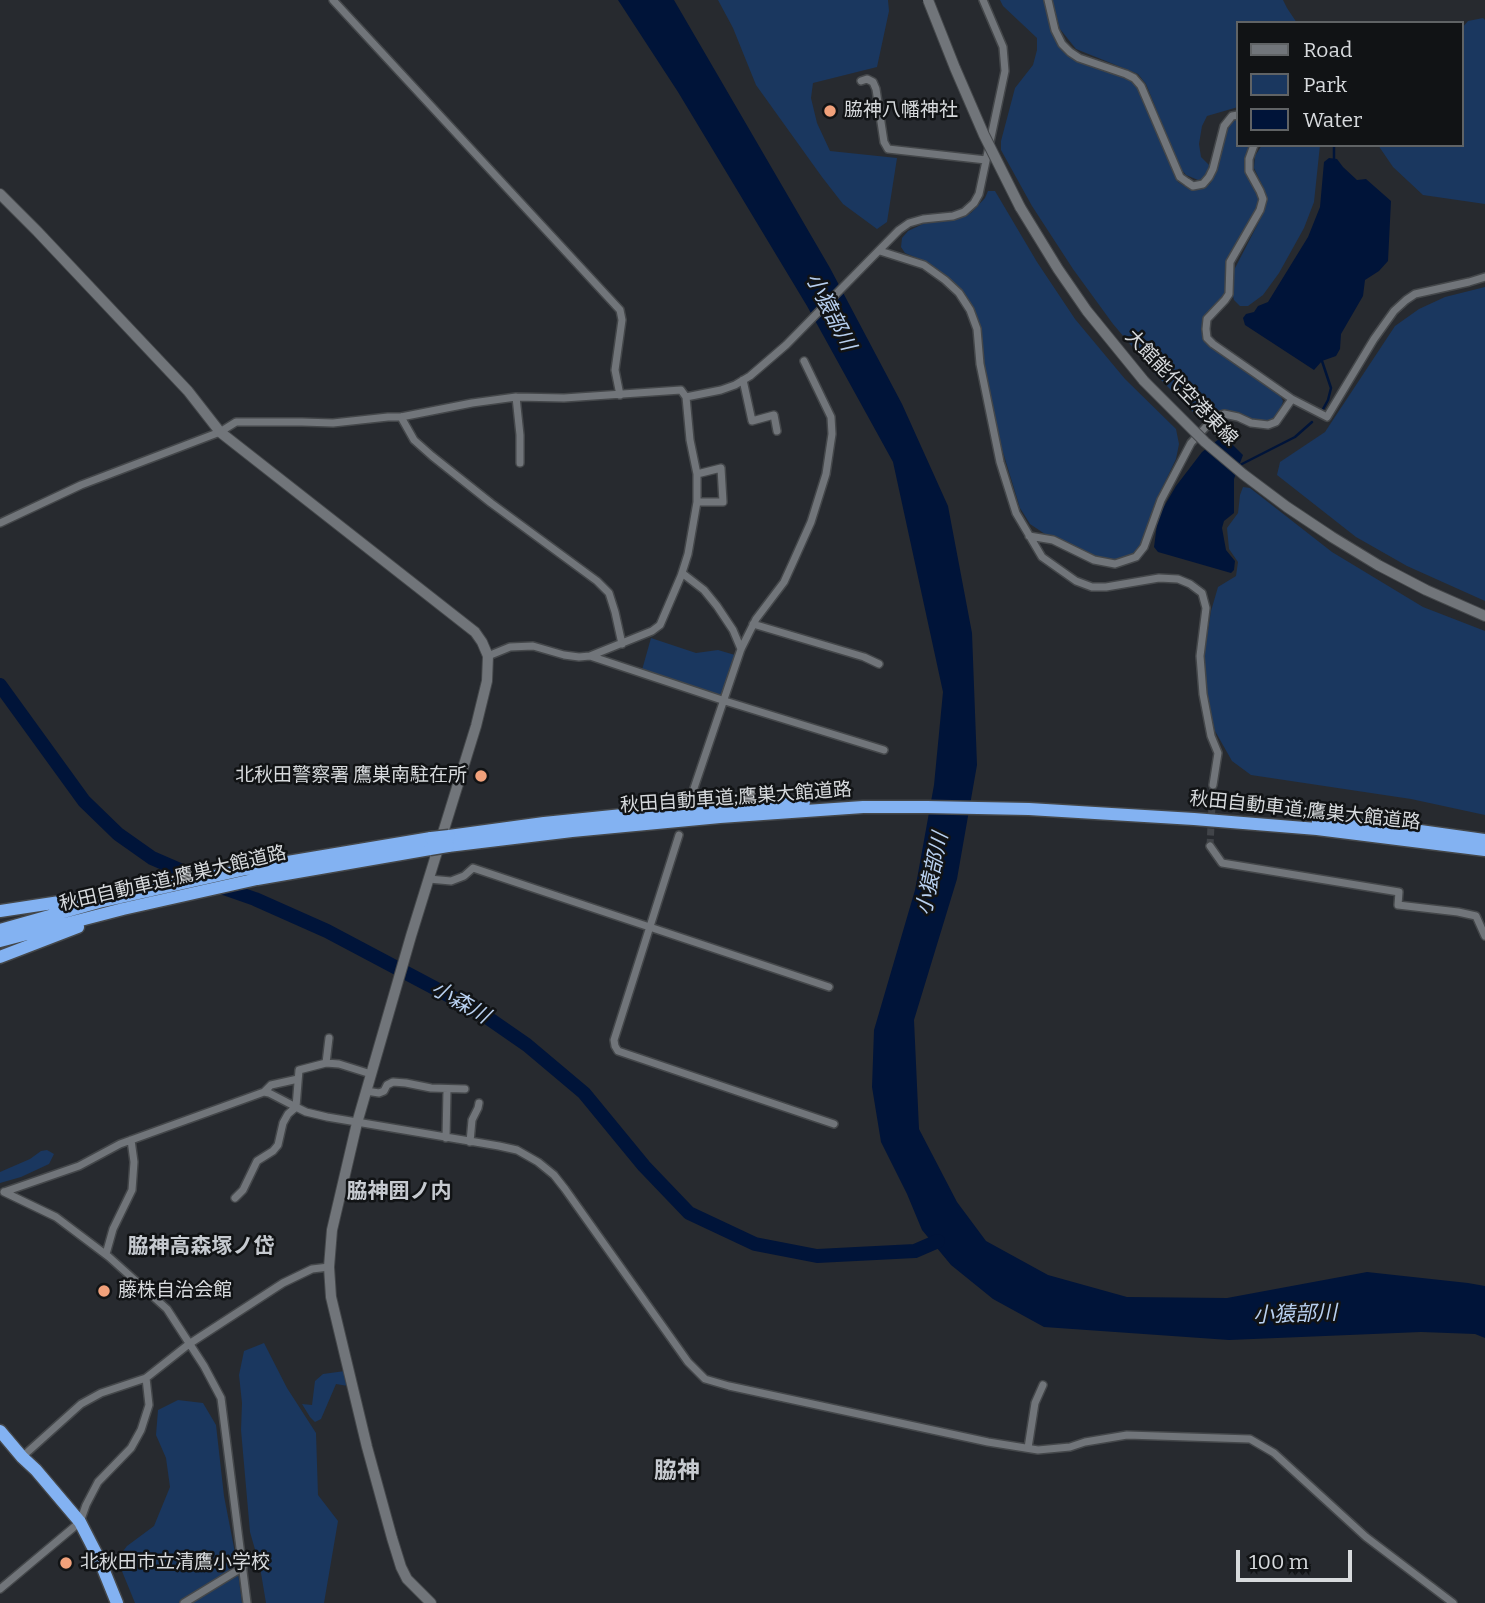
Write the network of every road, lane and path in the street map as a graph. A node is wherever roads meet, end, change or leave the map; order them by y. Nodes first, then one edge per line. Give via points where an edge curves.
1 (333, 0) edge
2 (928, 0) edge
3 (983, 0) edge
4 (1048, 0) edge
5 (861, 80) dead end
6 (1236, 115) edge
7 (1253, 147) edge
8 (986, 160) junction
9 (0, 194) edge
10 (880, 251) junction
11 (1485, 277) edge
12 (804, 361) dead end
13 (743, 380) junction
14 (620, 395) junction
15 (516, 397) junction
16 (686, 397) junction
17 (1292, 399) junction
18 (401, 417) junction
19 (777, 431) dead end
20 (220, 432) junction
21 (520, 463) dead end
22 (697, 474) junction
23 (697, 502) junction
24 (0, 523) edge
25 (1029, 536) junction
26 (682, 573) junction
27 (1485, 616) edge
28 (753, 624) junction
29 (622, 643) junction
30 (741, 649) junction
31 (488, 656) junction
32 (590, 656) junction
33 (879, 664) dead end
34 (725, 701) junction
35 (884, 750) dead end
36 (1213, 785) tunnel mouth
37 (690, 800) dead end
38 (1030, 805) junction
39 (1413, 830) junction
40 (1485, 834) edge
41 (679, 835) dead end
42 (1485, 840) edge
43 (1210, 846) dead end
44 (1485, 852) edge
45 (298, 865) junction
46 (429, 879) junction
47 (118, 904) junction
48 (0, 911) edge
49 (649, 928) junction
50 (0, 930) edge
51 (1485, 936) edge
52 (0, 941) edge
53 (0, 957) edge
54 (829, 987) dead end
55 (329, 1038) dead end
56 (326, 1063) junction
57 (371, 1074) junction
58 (298, 1079) junction
59 (465, 1089) dead end
60 (447, 1090) junction
61 (366, 1091) junction
62 (264, 1092) junction
63 (479, 1103) dead end
64 (296, 1107) junction
65 (357, 1123) junction
66 (834, 1124) dead end
67 (446, 1138) junction
68 (131, 1140) junction
69 (470, 1142) junction
70 (2, 1192) edge
71 (234, 1198) dead end
72 (106, 1254) junction
73 (329, 1267) junction
74 (190, 1344) junction
75 (146, 1378) junction
76 (1042, 1385) dead end
77 (0, 1430) edge
78 (1028, 1448) junction
79 (22, 1457) junction
80 (80, 1522) junction
81 (243, 1567) junction
82 (0, 1588) edge
83 (117, 1603) edge
84 (184, 1603) edge
85 (247, 1603) edge
86 (431, 1603) edge
87 (1453, 1603) edge

1 - 14 street via 620,310 615,370
2 - 27 street, 大館能代空港東線, bridge via 1020,208 1087,311 1144,381 1205,442 1287,507 1378,565
3 - 8 street via 1003,47 1005,71
4 - 6 street via 1055,30 1070,52 1126,74 1141,86 1180,177 1187,183 1203,184 1209,177 1224,126
5 - 8 street via 873,82 876,89 888,149
7 - 17 street via 1249,171 1261,191 1260,210 1230,262 1229,293 1207,319 1207,338
8 - 10 street via 979,194 964,212 909,223
9 - 20 street via 188,391
10 - 13 street via 786,345
10 - 25 street via 924,265 959,293 970,310 1000,462 1016,513
11 - 17 street via 1406,300 1374,339 1327,417
12 - 28 street via 831,417 826,474 794,560
13 - 16 street
13 - 19 street via 752,421 774,415
14 - 15 street
14 - 16 street via 681,390
15 - 18 street
15 - 21 street
16 - 22 street
17 - 25 street via 1276,422 1268,425 1238,416 1215,416 1191,443 1136,557 1115,564 1104,562 1053,540
18 - 20 street via 333,423 236,422
18 - 29 street via 414,440 432,456 609,593
20 - 24 street via 81,485
20 - 31 street via 475,632
22 - 23 street
22 - 23 street via 721,468 723,502
23 - 26 street
25 - 36 street via 1042,557 1092,587 1160,578 1178,579 1202,593 1206,608 1200,656 1203,694 1218,753
26 - 29 street via 660,625
26 - 30 street via 718,606
28 - 30 street
28 - 33 street
29 - 32 street
30 - 34 street
31 - 32 street via 510,647 533,646 564,655
31 - 46 street via 479,716
32 - 34 street
34 - 35 street
34 - 37 street
38 - 39 highway, 秋田自動車道;鷹巣大館道路 via 1189,810
38 - 44 highway, 秋田自動車道;鷹巣大館道路 via 1375,836
38 - 45 highway, 秋田自動車道;鷹巣大館道路, bridge via 863,804 448,841
39 - 40 highway
39 - 42 highway, 秋田自動車道;鷹巣大館道路
41 - 49 street
43 - 51 street via 1222,863 1399,892 1398,905 1476,916
45 - 47 highway, 秋田自動車道;鷹巣大館道路 via 206,890
45 - 47 highway, 秋田自動車道;鷹巣大館道路 via 192,880
46 - 49 street via 451,881 473,868
46 - 57 street
47 - 48 highway
47 - 50 highway, 秋田自動車道;鷹巣大館道路
47 - 52 highway, 秋田自動車道;鷹巣大館道路
47 - 53 highway
49 - 54 street
49 - 66 street via 614,1040 618,1051
55 - 56 street
56 - 57 street
56 - 58 street via 299,1070
57 - 61 street
58 - 62 street via 271,1085
58 - 64 street
59 - 60 street
60 - 61 street via 393,1082 379,1093
60 - 67 street
61 - 65 street
62 - 64 street
62 - 68 street
63 - 69 street
64 - 65 street
64 - 71 street via 288,1114 278,1145 257,1161
65 - 67 street
65 - 73 street via 332,1230
67 - 69 street
68 - 70 street via 79,1166
68 - 72 street via 132,1190
69 - 78 street via 517,1150 554,1175 688,1362 705,1379
70 - 72 street via 56,1217
72 - 74 street via 167,1309
73 - 74 street via 292,1278
73 - 86 street via 331,1297 395,1548 407,1579
74 - 75 street
74 - 81 street via 220,1398
75 - 79 street via 81,1404
75 - 80 street via 149,1405 141,1430 131,1448 98,1482
76 - 78 street
77 - 79 highway
78 - 87 street via 1070,1447 1127,1436 1251,1439 1274,1453 1366,1537
79 - 80 highway
80 - 82 street
80 - 83 highway
81 - 84 street
81 - 85 street

